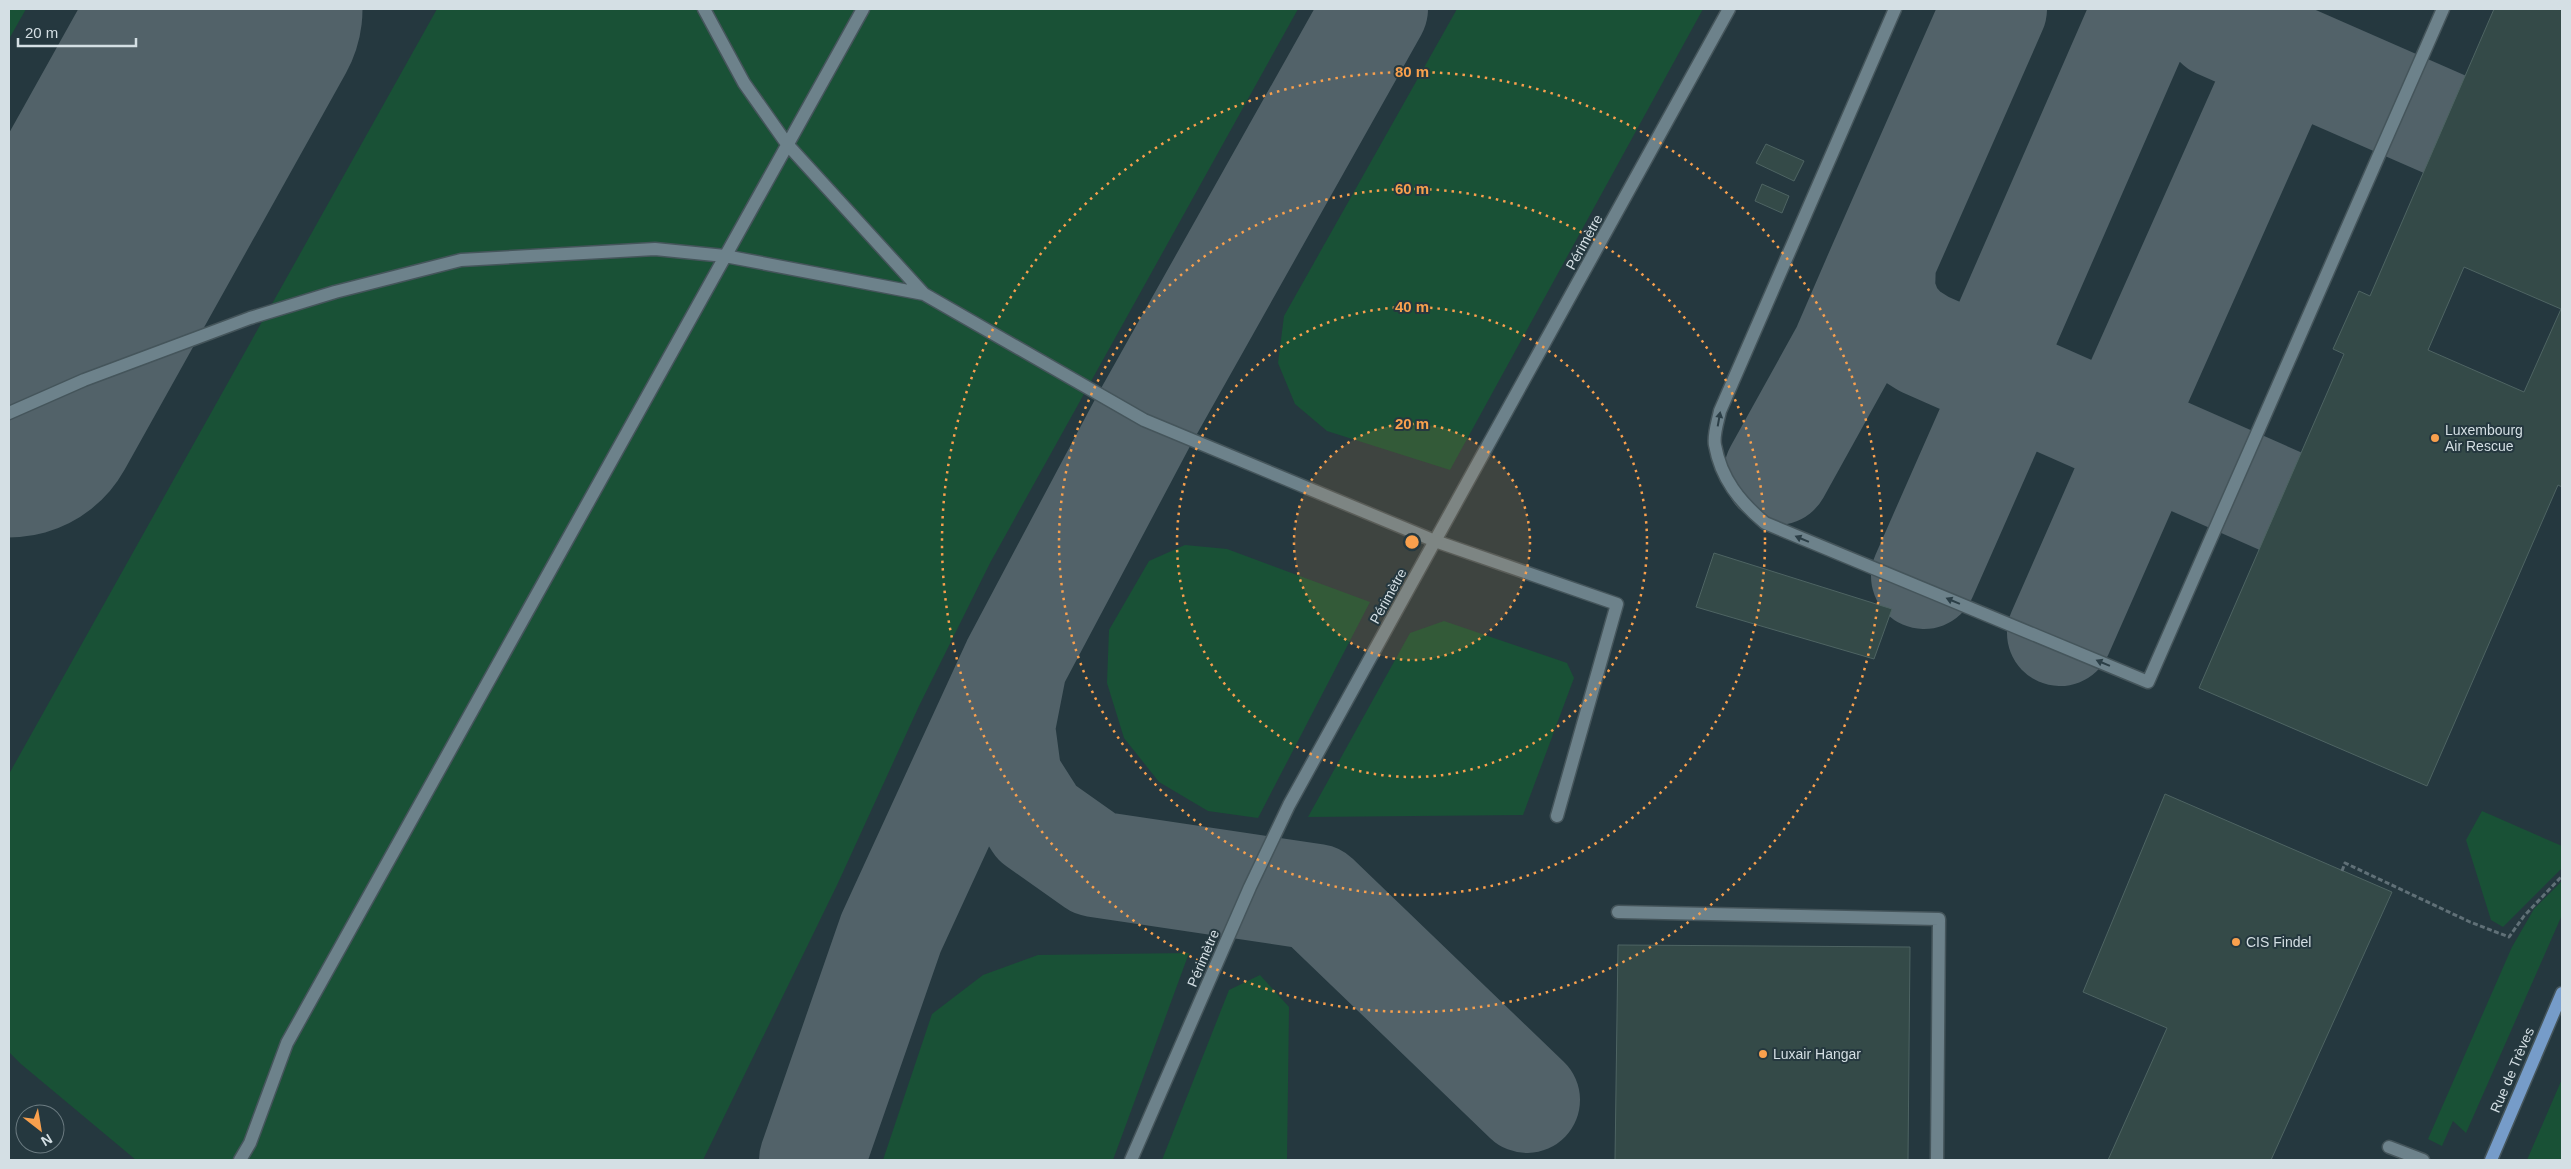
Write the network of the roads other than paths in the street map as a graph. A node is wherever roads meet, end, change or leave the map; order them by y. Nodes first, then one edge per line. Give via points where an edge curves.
1 (704, 9) edge
2 (863, 9) edge
3 (1729, 9) edge
4 (1895, 9) edge
5 (2443, 9) edge
6 (787, 144) junction
7 (725, 256) junction
8 (924, 294) junction
9 (9, 413) edge
10 (1435, 541) junction
11 (1557, 816) dead end
12 (1618, 912) dead end
13 (2562, 993) edge
14 (2389, 1147) dead end
15 (240, 1160) edge
16 (1131, 1160) edge
17 (1937, 1160) edge
18 (2423, 1160) edge
19 (2491, 1160) edge

1 - 6 lane via 744,82
2 - 6 lane
3 - 10 lane, Périmètre
5 -> 4 lane via 2148,682 1765,523 1740,501 1727,480 1715,444 1720,410
6 - 7 lane
6 - 8 lane
7 - 8 lane
7 - 9 lane via 655,249 460,260 250,318 84,380
7 - 15 lane via 287,1044 250,1144
8 - 10 lane via 1144,420
10 - 11 lane via 1617,604
10 - 16 lane, Périmètre via 1285,814
12 - 17 lane via 1939,918
13 - 19 main road, Rue de Trèves
14 - 18 lane

